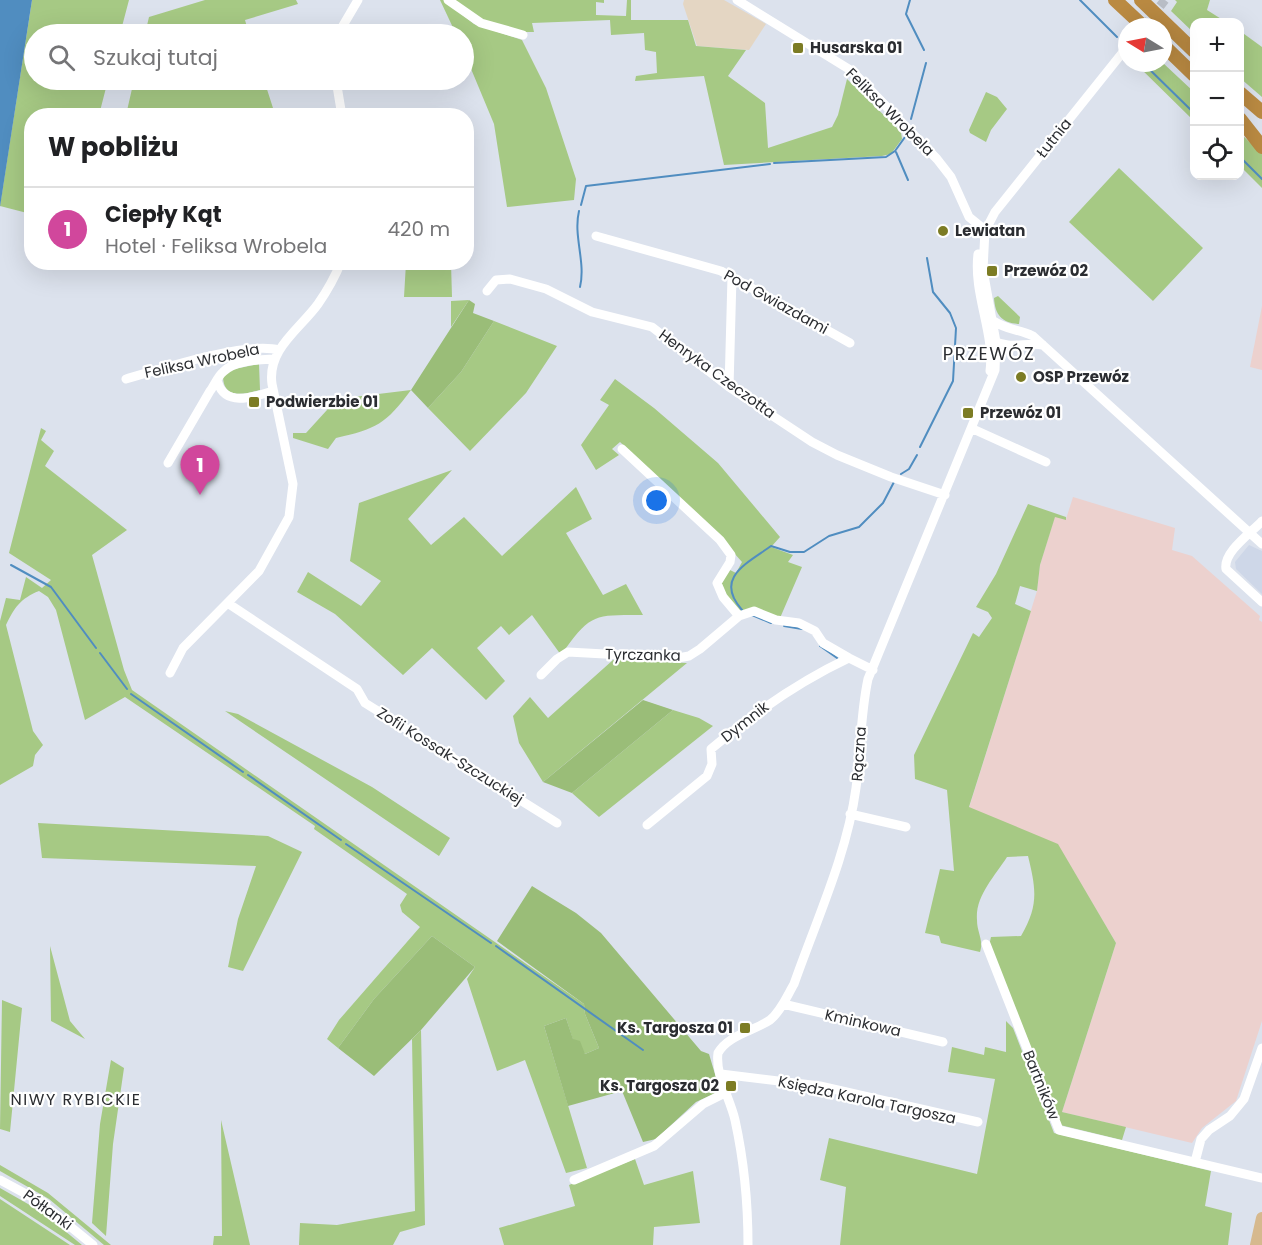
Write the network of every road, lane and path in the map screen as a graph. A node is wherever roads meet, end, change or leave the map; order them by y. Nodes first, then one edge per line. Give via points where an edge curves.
1 (358, 0) edge
2 (448, 0) edge
3 (737, 0) edge
4 (1115, 0) edge
5 (1141, 0) edge
6 (1134, 18) edge
7 (344, 24) edge
8 (524, 35) dead end
9 (1190, 47) edge
10 (1172, 54) edge
11 (1118, 58) edge
12 (1191, 72) edge
13 (338, 90) edge
14 (1244, 96) edge
15 (341, 108) edge
16 (1262, 109) edge
17 (1244, 121) edge
18 (1244, 124) edge
19 (1262, 134) edge
20 (1262, 147) edge
21 (985, 231) junction
22 (596, 236) dead end
23 (337, 270) edge
24 (732, 277) junction
25 (487, 291) dead end
26 (992, 320) junction
27 (1013, 332) junction
28 (850, 343) dead end
29 (993, 345) junction
30 (1042, 345) junction
31 (1012, 346) junction
32 (277, 354) junction
33 (996, 368) junction
34 (126, 379) dead end
35 (218, 383) junction
36 (729, 387) junction
37 (273, 391) junction
38 (988, 392) junction
39 (973, 429) junction
40 (622, 449) dead end
41 (1046, 462) dead end
42 (168, 463) dead end
43 (945, 495) junction
44 (1262, 521) edge
45 (1250, 534) junction
46 (1262, 544) edge
47 (1262, 602) edge
48 (228, 604) junction
49 (739, 616) junction
50 (849, 658) junction
51 (873, 670) junction
52 (170, 673) dead end
53 (541, 675) dead end
54 (850, 814) junction
55 (557, 823) dead end
56 (647, 825) dead end
57 (906, 827) dead end
58 (986, 944) dead end
59 (783, 1004) junction
60 (943, 1042) dead end
61 (1262, 1048) edge
62 (721, 1074) junction
63 (727, 1092) junction
64 (978, 1122) dead end
65 (1195, 1162) junction
66 (1262, 1178) edge
67 (0, 1179) edge
68 (574, 1180) dead end
69 (1262, 1218) edge
70 (93, 1245) edge
71 (748, 1245) edge
72 (1256, 1245) edge

1 - 7 street
2 - 8 street via 481,23
3 - 21 street, Feliksa Wrobela via 852,71 938,159 969,217
4 - 6 highway
5 - 9 highway
10 - 12 highway
11 - 21 street, Łutnia via 995,212
13 - 15 street
14 - 16 highway
17 - 19 highway
18 - 20 highway
21 - 26 street via 984,278
21 - 29 street via 978,250 976,279 987,336
22 - 24 street, Pod Gwiazdami
23 - 32 street, Feliksa Wrobela via 318,305
24 - 28 street, Pod Gwiazdami
24 - 36 street
25 - 36 street, Henryka Czeczotta via 496,280 510,279 546,289 592,312 652,327
26 - 27 street
26 - 29 street
27 - 29 street
27 - 30 street via 1024,332
29 - 31 street
29 - 33 street, Rączna
29 - 38 street, Rączna
30 - 31 street
30 - 45 street
31 - 33 street
32 - 34 street, Feliksa Wrobela via 268,347 231,353
32 - 35 street, Feliksa Wrobela via 231,366
32 - 37 street, Feliksa Wrobela via 271,379
33 - 38 street, Rączna
35 - 37 street via 225,394 235,399
35 - 42 street, Feliksa Wrobela
36 - 43 street, Henryka Czeczotta via 837,455
37 - 48 street, Feliksa Wrobela via 293,484 292,509 263,565
38 - 39 street, Rączna
39 - 41 street
39 - 43 street, Rączna
40 - 49 street via 720,540 731,555 717,583
43 - 51 street, Rączna
44 - 45 street
45 - 46 street
45 - 47 street via 1225,564
48 - 52 street, Feliksa Wrobela via 183,648
48 - 55 street, Zofii Kossak-Szczuckiej via 357,689 365,702
49 - 50 street via 754,611 776,620 799,623
49 - 53 street, Tyrczanka via 689,657 568,652
50 - 51 street
50 - 56 street, Dymnik via 807,678 754,713 711,749 708,776
51 - 54 street, Rączna via 862,707 856,789
54 - 57 street
54 - 59 street, Rączna via 797,974
58 - 65 street, Bartników via 1059,1130
59 - 60 street, Kminkowa
59 - 62 street, Rączna via 769,1021 720,1049 717,1062
61 - 65 street via 1244,1099 1202,1138
62 - 63 street, Rączna
62 - 64 street, Księdza Karola Targosza via 820,1086
63 - 68 street via 702,1104 654,1146
63 - 71 street, Rączna via 746,1185
65 - 66 street, Bartników
67 - 70 street, Półłanki via 39,1201
69 - 72 main road

